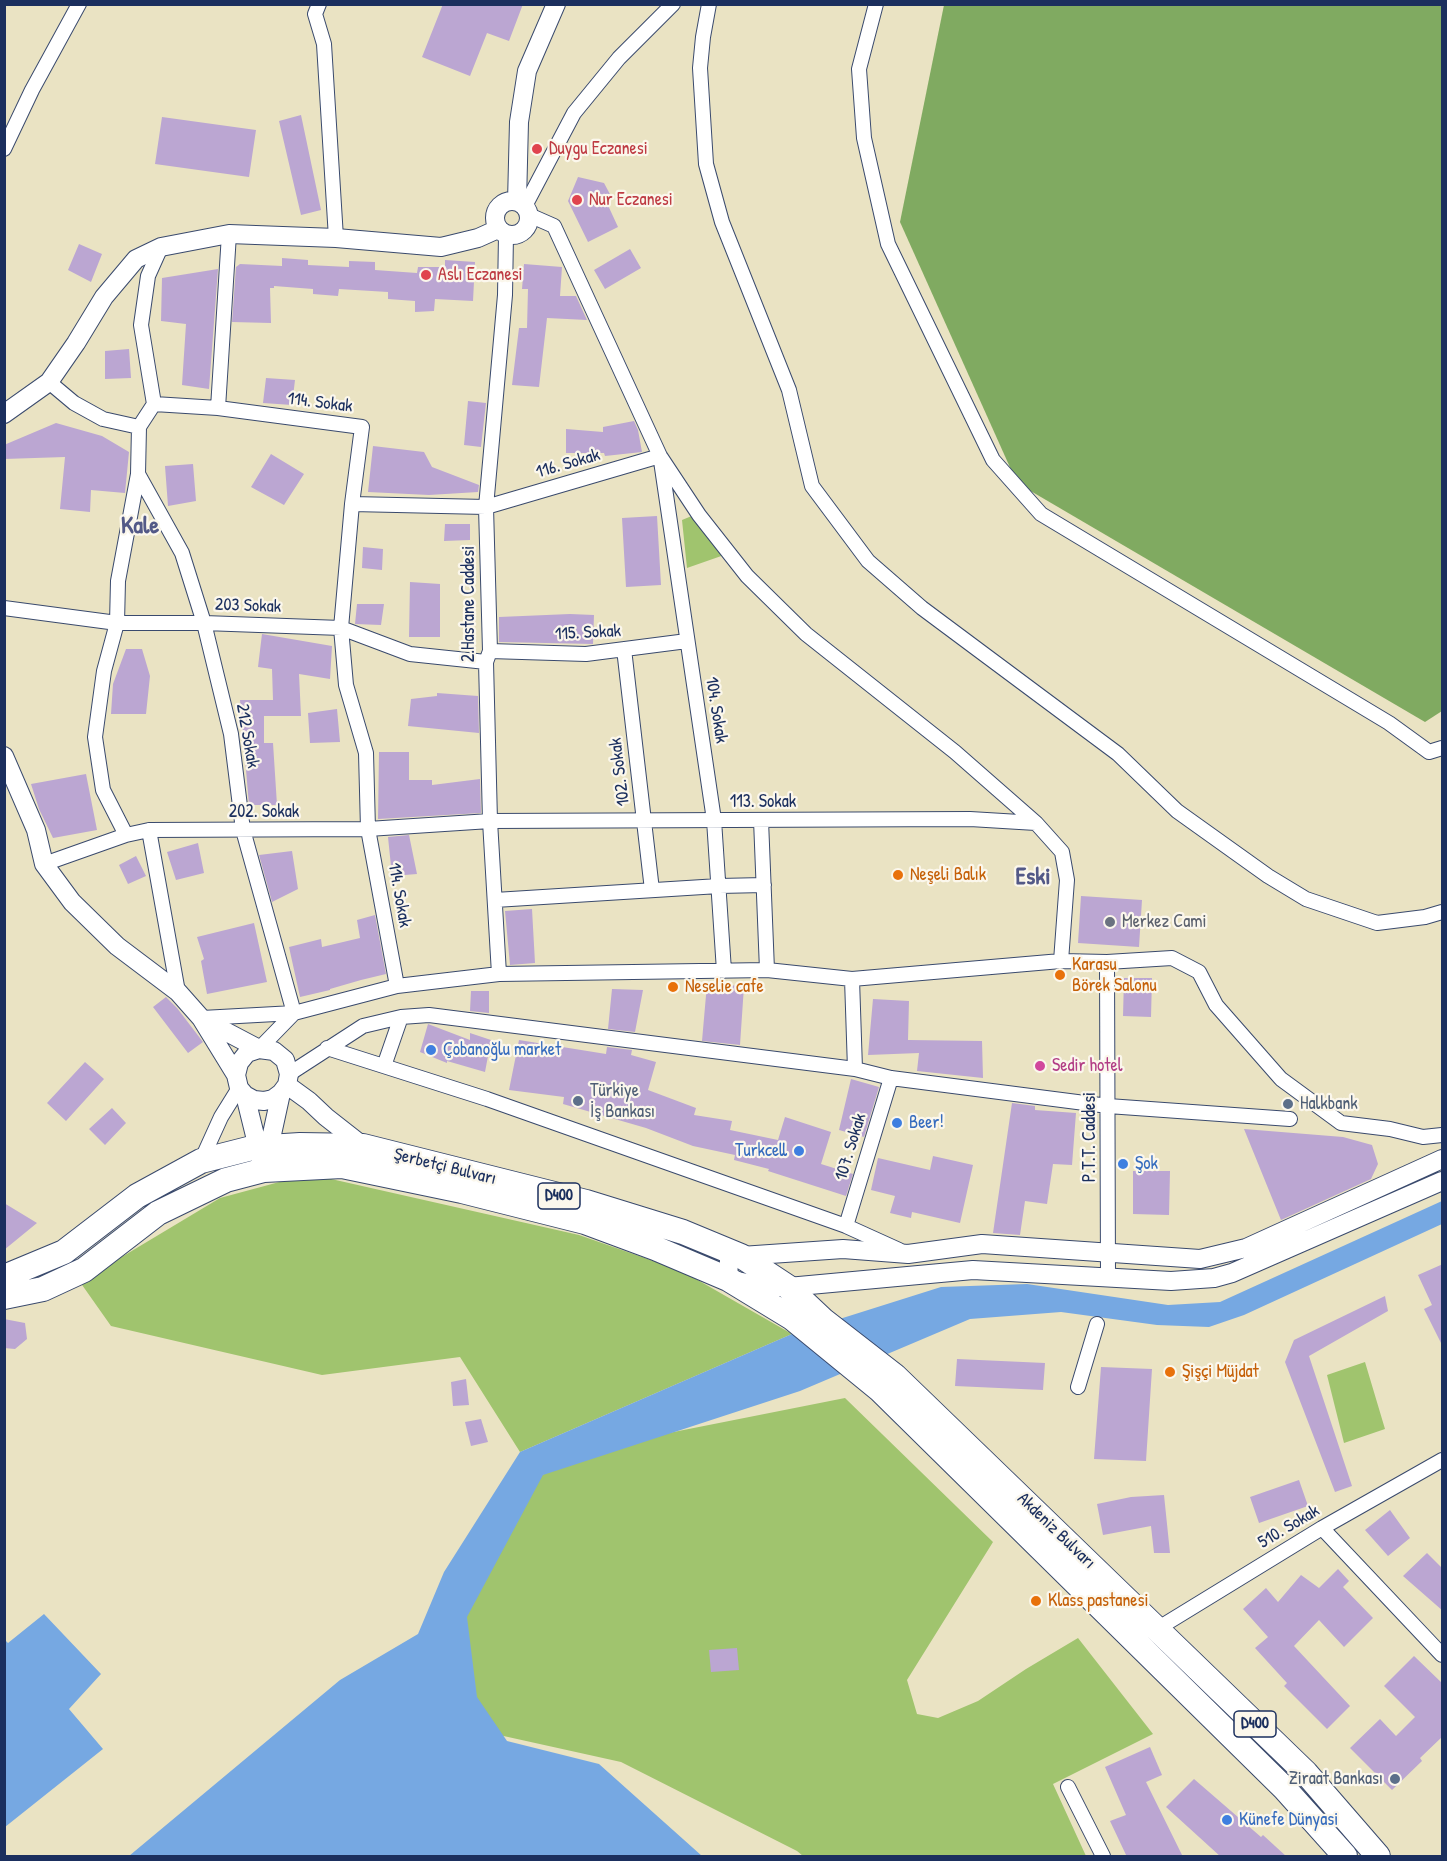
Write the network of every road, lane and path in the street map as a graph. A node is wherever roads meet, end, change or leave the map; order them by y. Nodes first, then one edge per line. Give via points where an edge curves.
1 (80, 4) edge
2 (319, 4) edge
3 (556, 4) edge
4 (673, 4) edge
5 (709, 4) edge
6 (876, 4) edge
7 (4, 149) edge
8 (524, 208) junction
9 (502, 232) junction
10 (229, 234) junction
11 (336, 238) junction
12 (161, 248) junction
13 (49, 382) junction
14 (154, 404) junction
15 (218, 408) junction
16 (4, 414) edge
17 (139, 427) junction
18 (660, 456) junction
19 (138, 474) junction
20 (352, 504) junction
21 (486, 507) junction
22 (4, 609) edge
23 (204, 622) junction
24 (117, 623) junction
25 (341, 628) junction
26 (687, 641) junction
27 (624, 649) junction
28 (488, 657) junction
29 (1443, 748) edge
30 (4, 756) edge
31 (644, 820) junction
32 (714, 820) junction
33 (762, 820) junction
34 (490, 821) junction
35 (1036, 824) junction
36 (368, 829) junction
37 (148, 830) junction
38 (243, 830) junction
39 (126, 835) junction
40 (44, 864) junction
41 (764, 885) junction
42 (719, 886) junction
43 (652, 890) junction
44 (495, 900) junction
45 (1443, 912) edge
46 (1061, 961) junction
47 (1107, 962) junction
48 (767, 969) junction
49 (724, 971) junction
50 (499, 974) junction
51 (852, 979) junction
52 (397, 986) junction
53 (178, 992) junction
54 (294, 1013) junction
55 (401, 1017) junction
56 (201, 1018) junction
57 (327, 1048) junction
58 (260, 1049) junction
59 (384, 1066) junction
60 (855, 1069) junction
61 (891, 1078) junction
62 (286, 1084) junction
63 (240, 1086) junction
64 (1108, 1106) junction
65 (1290, 1119) dead end
66 (1443, 1135) edge
67 (363, 1146) junction
68 (264, 1155) junction
69 (1443, 1159) edge
70 (201, 1161) junction
71 (1443, 1181) edge
72 (846, 1227) junction
73 (1108, 1253) junction
74 (908, 1254) junction
75 (741, 1256) junction
76 (4, 1277) edge
77 (1108, 1277) junction
78 (728, 1279) junction
79 (788, 1287) junction
80 (4, 1297) edge
81 (813, 1323) junction
82 (1097, 1323) dead end
83 (887, 1383) junction
84 (1078, 1387) dead end
85 (1443, 1460) edge
86 (1322, 1528) junction
87 (1157, 1629) junction
88 (1443, 1655) edge
89 (1068, 1787) dead end
90 (1103, 1857) edge
91 (1345, 1857) edge
92 (1378, 1857) edge

1 - 7 street
2 - 11 street via 315,14 324,44
3 - 8 street via 527,71 519,122
4 - 8 street via 619,58 574,113
5 - 45 street via 700,68 706,164 720,213 789,390 812,486 868,561 922,608 1118,754 1177,810 1278,882 1305,898 1377,922
6 - 29 street via 859,69 864,138 888,244 993,460 1041,514 1389,723 1429,752
8 - 9 street via 527,226 523,231
8 - 9 street via 506,202 498,208 495,219
8 - 18 street via 554,226
9 - 11 street via 441,248
9 - 21 street, 2.Hastane Caddesi via 505,295
10 - 11 street
10 - 12 street
10 - 15 street
12 - 13 street via 136,259 104,297
12 - 14 street via 148,276 141,325
13 - 16 street
13 - 17 street via 74,403 103,419
14 - 15 street, 114. Sokak
14 - 17 street
15 - 20 street, 114. Sokak via 362,427
17 - 19 street
18 - 21 street, 116. Sokak
18 - 26 street, 104. Sokak
18 - 35 street via 699,515 747,576 806,634 955,752
19 - 23 street, 212 Sokak via 182,553
19 - 24 street via 118,581
20 - 21 street, 116. Sokak
20 - 25 street, 114. Sokak
21 - 28 street, 2.Hastane Caddesi
22 - 24 street, 203 Sokak
23 - 24 street, 203 Sokak
23 - 25 street, 203 Sokak
23 - 38 street, 212 Sokak via 231,734
24 - 39 street via 104,671 96,737 103,790
25 - 28 street, 203 Sokak via 410,654
25 - 36 street, 114. Sokak via 346,685 366,753
26 - 27 street, 115. Sokak
26 - 32 street, 104. Sokak
27 - 28 street, 115. Sokak
27 - 31 street, 102. Sokak
28 - 34 street, 2.Hastane Caddesi
30 - 40 street via 36,830
31 - 32 street, 113. Sokak
31 - 34 street, 113. Sokak
31 - 43 street, 102. Sokak
32 - 33 street, 113. Sokak
32 - 42 street, 104. Sokak
33 - 35 street, 113. Sokak via 970,819
33 - 41 street
34 - 36 street, 202. Sokak
34 - 44 street, 2.Hastane Caddesi
35 - 46 street via 1062,852 1064,861 1067,880
36 - 38 street, 202. Sokak
36 - 52 street, 114. Sokak
37 - 38 street, 202. Sokak
37 - 39 street, 202. Sokak
37 - 53 street
38 - 54 street, 212 Sokak
39 - 40 street, 202. Sokak
40 - 53 street via 72,902 117,946
41 - 42 street
41 - 48 street
42 - 43 street
42 - 49 street, 104. Sokak
43 - 44 street
44 - 50 street, 2.Hastane Caddesi
46 - 47 street
46 - 51 street
47 - 64 street, P.T.T. Caddesi
47 - 66 street via 1172,958 1199,972 1216,1005 1281,1079 1341,1123 1423,1137
48 - 49 street
48 - 51 street
49 - 50 street
50 - 52 street
51 - 60 street
52 - 54 street
53 - 56 street
54 - 56 street
54 - 58 street
55 - 57 street via 363,1026
55 - 59 street
55 - 60 street via 429,1015
56 - 58 street
56 - 63 street
57 - 59 street
57 - 62 street
58 - 62 street via 273,1051 285,1060
58 - 63 street via 247,1053 239,1063
59 - 72 street
60 - 61 street
61 - 64 street
61 - 72 street, 107. Sokak
62 - 63 street via 273,1099 264,1101 254,1100
62 - 67 street
62 - 68 street
63 - 68 street
63 - 70 street
64 - 65 street
64 - 73 street, P.T.T. Caddesi
67 - 68 highway, Şerbetçi Bulvarı / D400
67 - 75 highway, Şerbetçi Bulvarı / D400 via 586,1202 683,1232
68 - 70 highway, Şerbetçi Bulvarı / D400
68 - 78 highway, Şerbetçi Bulvarı / D400 via 342,1166 462,1191 585,1222
68 - 80 highway, Şerbetçi Bulvarı / D400 via 226,1180 158,1214 84,1270 43,1290
69 - 73 street via 1246,1248 1200,1259
70 - 76 highway, Şerbetçi Bulvarı / D400 via 136,1196 64,1252
71 - 77 street via 1232,1273 1171,1281
72 - 74 street
73 - 74 street via 982,1244
73 - 77 street, P.T.T. Caddesi
74 - 75 street via 843,1249
75 - 78 street via 729,1261
75 - 79 highway, Şerbetçi Bulvarı / D400
77 - 79 street via 973,1270
78 - 79 street via 765,1287
78 - 81 highway, Şerbetçi Bulvarı / D400
79 - 81 highway, Şerbetçi Bulvarı / D400
81 - 83 highway, Akdeniz Bulvarı / D400
82 - 84 street
83 - 87 highway, Akdeniz Bulvarı / D400
83 - 91 highway, Akdeniz Bulvarı / D400 via 1285,1789
85 - 86 street, 510. Sokak
86 - 87 street, 510. Sokak
86 - 88 street
87 - 92 highway, Akdeniz Bulvarı / D400 via 1306,1773
89 - 90 street

